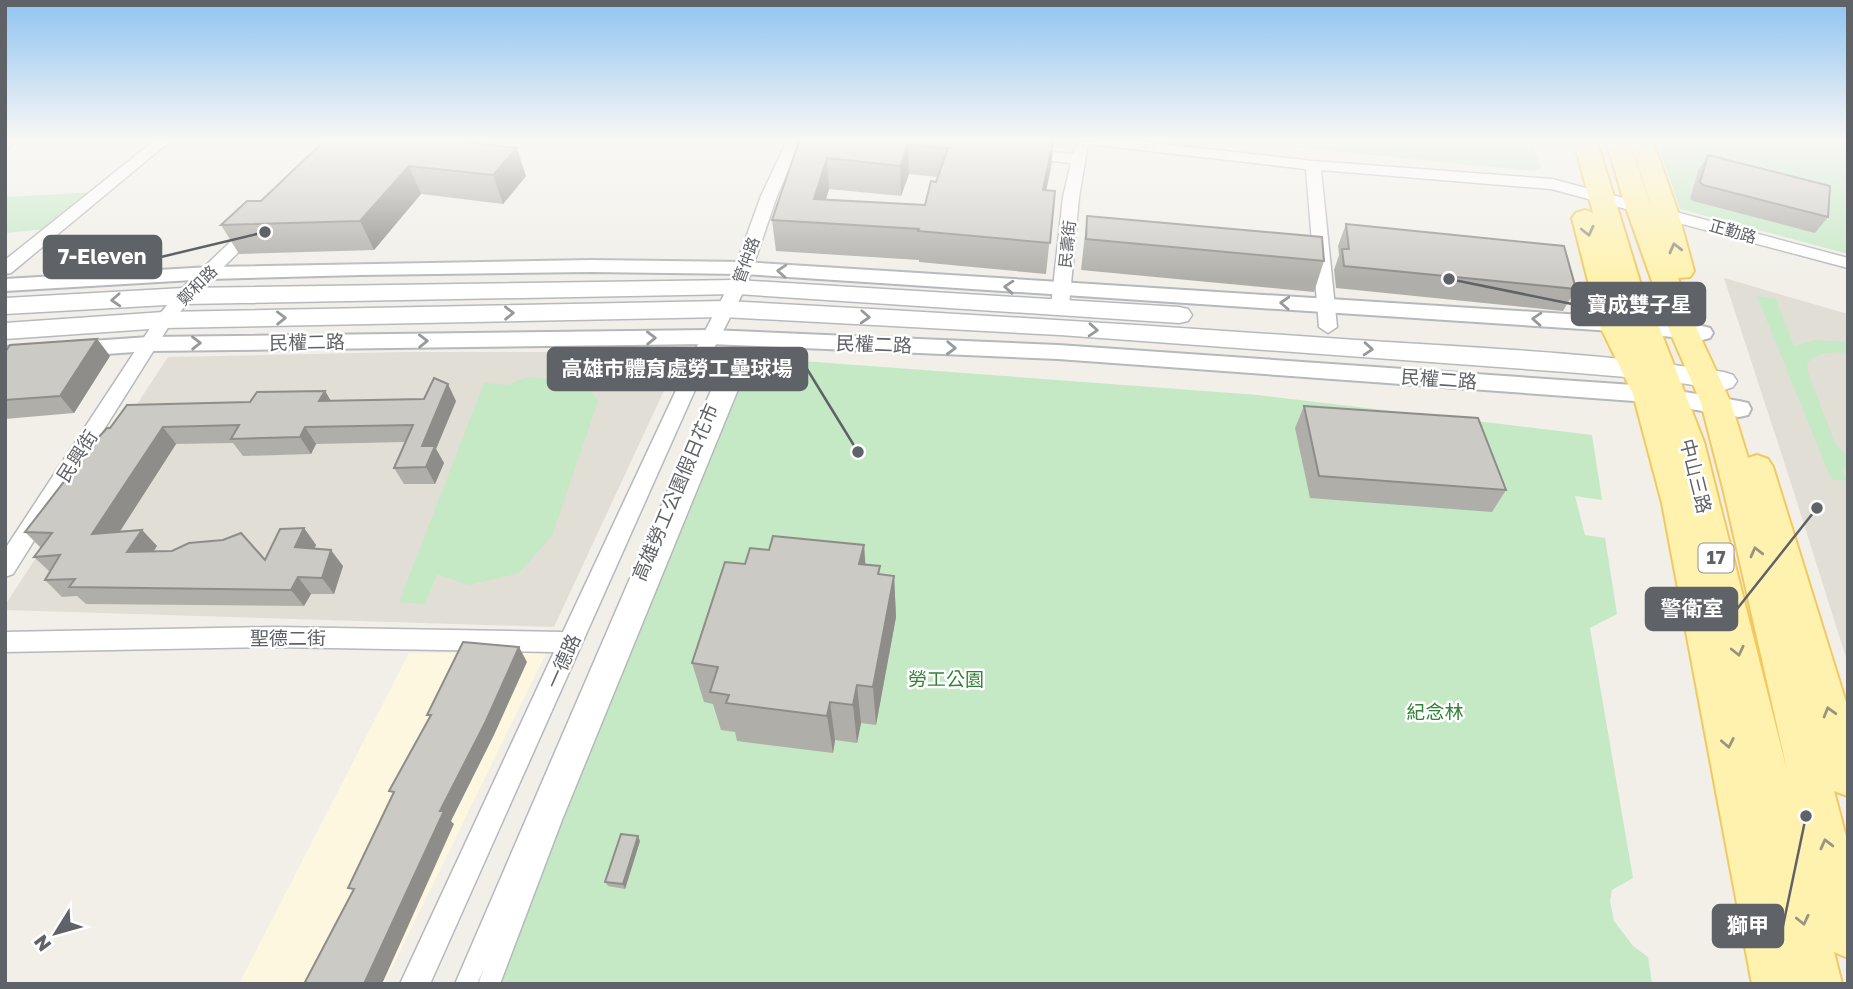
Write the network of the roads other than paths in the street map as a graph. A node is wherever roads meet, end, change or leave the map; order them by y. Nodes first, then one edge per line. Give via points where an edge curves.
1 (106, 187) edge
2 (773, 187) edge
3 (1075, 187) edge
4 (1315, 187) edge
5 (1561, 187) edge
6 (1586, 187) edge
7 (1589, 187) edge
8 (1640, 187) edge
9 (1648, 187) edge
10 (1589, 193) junction
11 (1651, 209) junction
12 (266, 216) edge
13 (1848, 263) edge
14 (5, 269) edge
15 (210, 273) junction
16 (741, 277) junction
17 (5, 285) edge
18 (184, 296) junction
19 (1061, 298) junction
20 (5, 306) edge
21 (724, 309) junction
22 (1328, 316) junction
23 (164, 320) junction
24 (5, 331) edge
25 (710, 337) junction
26 (149, 344) junction
27 (5, 354) edge
28 (1677, 364) junction
29 (5, 568) edge
30 (5, 642) edge
31 (571, 642) junction
32 (1848, 777) edge
33 (1848, 934) edge
34 (415, 984) edge
35 (466, 984) edge
36 (489, 984) edge
37 (1776, 984) edge
38 (1818, 984) edge

1 - 14 street
2 - 16 street, 管仲路
3 - 19 street, 民壽街
4 - 22 street
5 - 10 street, 正勤路
6 - 10 main road, 中山三路 / 17
7 - 10 main road, 中山三路 / 17
8 - 11 main road, 中山三路 / 17
9 - 11 main road, 中山三路 / 17
10 - 11 street, 正勤路
10 -> 28 main road, 中山三路 / 17 via 1631,298
11 - 13 street, 正勤路
28 -> 11 main road, 中山三路 / 17
12 - 15 street, 鄭和路
15 - 16 street via 591,266
15 - 17 street
15 - 18 street, 鄭和路
16 - 18 main road
19 -> 16 main road
16 - 21 street, 管仲路
18 -> 20 main road
18 - 23 street, 鄭和路
22 -> 19 main road
23 -> 21 main road, 民權二路
21 - 25 street, 管仲路
21 -> 28 main road, 民權二路
28 -> 22 main road
23 - 24 main road, 民權二路
23 - 26 street, 鄭和路
26 -> 25 street, 民權二路
25 -> 28 street, 民權二路 via 1058,352
25 - 31 street, 一德路
26 - 27 street, 民權二路
26 - 29 street, 民興街
32 -> 28 main road, 中山三路 / 17
33 -> 28 main road, 中山三路 / 17 via 1744,505
28 -> 37 main road, 中山三路 / 17 via 1679,503
28 -> 38 main road, 中山三路 / 17 via 1688,442
30 - 31 street, 聖德二街 via 276,638
31 - 34 street, 一德路
35 - 36 street, 高雄勞工公園假日花市 via 732,358 743,360

